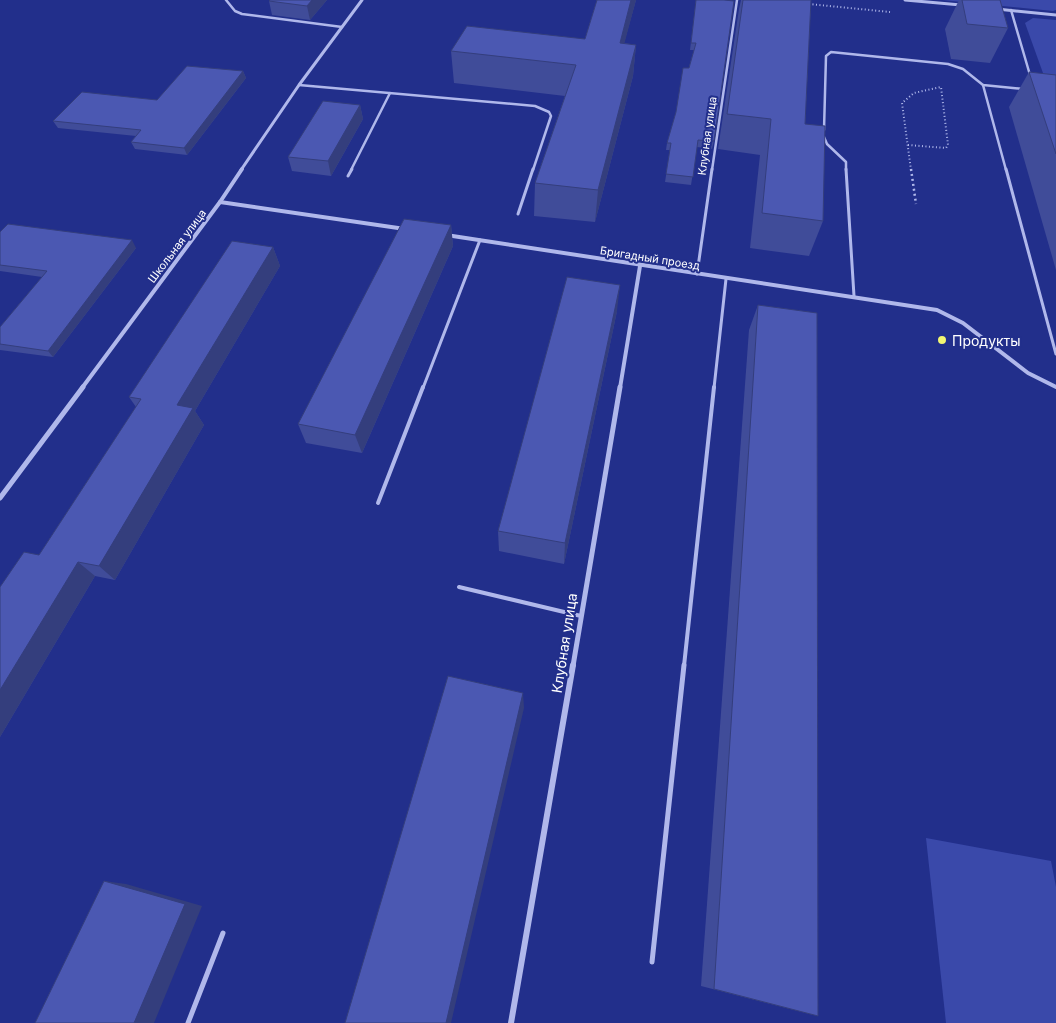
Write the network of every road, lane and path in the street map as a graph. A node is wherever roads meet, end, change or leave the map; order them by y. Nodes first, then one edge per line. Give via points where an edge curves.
1 (226, 0) edge
2 (362, 0) edge
3 (737, 0) edge
4 (904, 0) edge
5 (963, 6) edge
6 (992, 8) edge
7 (1011, 10) junction
8 (1056, 14) edge
9 (342, 27) junction
10 (1031, 80) edge
11 (940, 81) dead end
12 (299, 85) junction
13 (983, 85) junction
14 (941, 87) junction
15 (1025, 89) dead end
16 (390, 93) junction
17 (908, 145) junction
18 (348, 176) dead end
19 (220, 202) junction
20 (916, 204) dead end
21 (518, 214) dead end
22 (413, 230) edge
23 (442, 234) edge
24 (480, 240) junction
25 (640, 266) junction
26 (697, 274) junction
27 (726, 279) junction
28 (854, 296) junction
29 (1056, 354) edge
30 (1056, 387) edge
31 (0, 498) edge
32 (378, 503) dead end
33 (458, 587) dead end
34 (581, 616) junction
35 (224, 933) dead end
36 (652, 962) dead end
37 (188, 1023) edge
38 (511, 1023) edge

1 - 9 lane via 242,14
2 - 9 street, Школьная улица
3 - 26 lane, Клубная улица
4 - 5 street
6 - 7 street
7 - 8 street
7 - 10 lane
9 - 12 street, Школьная улица
11 - 14 path
12 - 16 lane
12 - 19 street, Школьная улица
13 - 15 lane
13 - 28 lane via 963,69 948,64 835,52 827,54 824,140 846,162
13 - 29 lane
14 - 17 path via 917,92 902,103
14 - 17 path via 948,145 946,148
16 - 18 lane
16 - 21 lane via 535,106 549,112 551,116
17 - 20 path
19 - 22 street
19 - 31 street, Школьная улица
23 - 24 street, Бригадный проезд
24 - 25 street, Бригадный проезд
24 - 32 lane
25 - 26 street, Бригадный проезд
25 - 34 street, Клубная улица
26 - 27 street, Бригадный проезд
27 - 28 street, Бригадный проезд
27 - 36 lane
28 - 30 street, Бригадный проезд via 937,310 963,324 1028,373
33 - 34 lane
34 - 38 street, Клубная улица
35 - 37 lane

